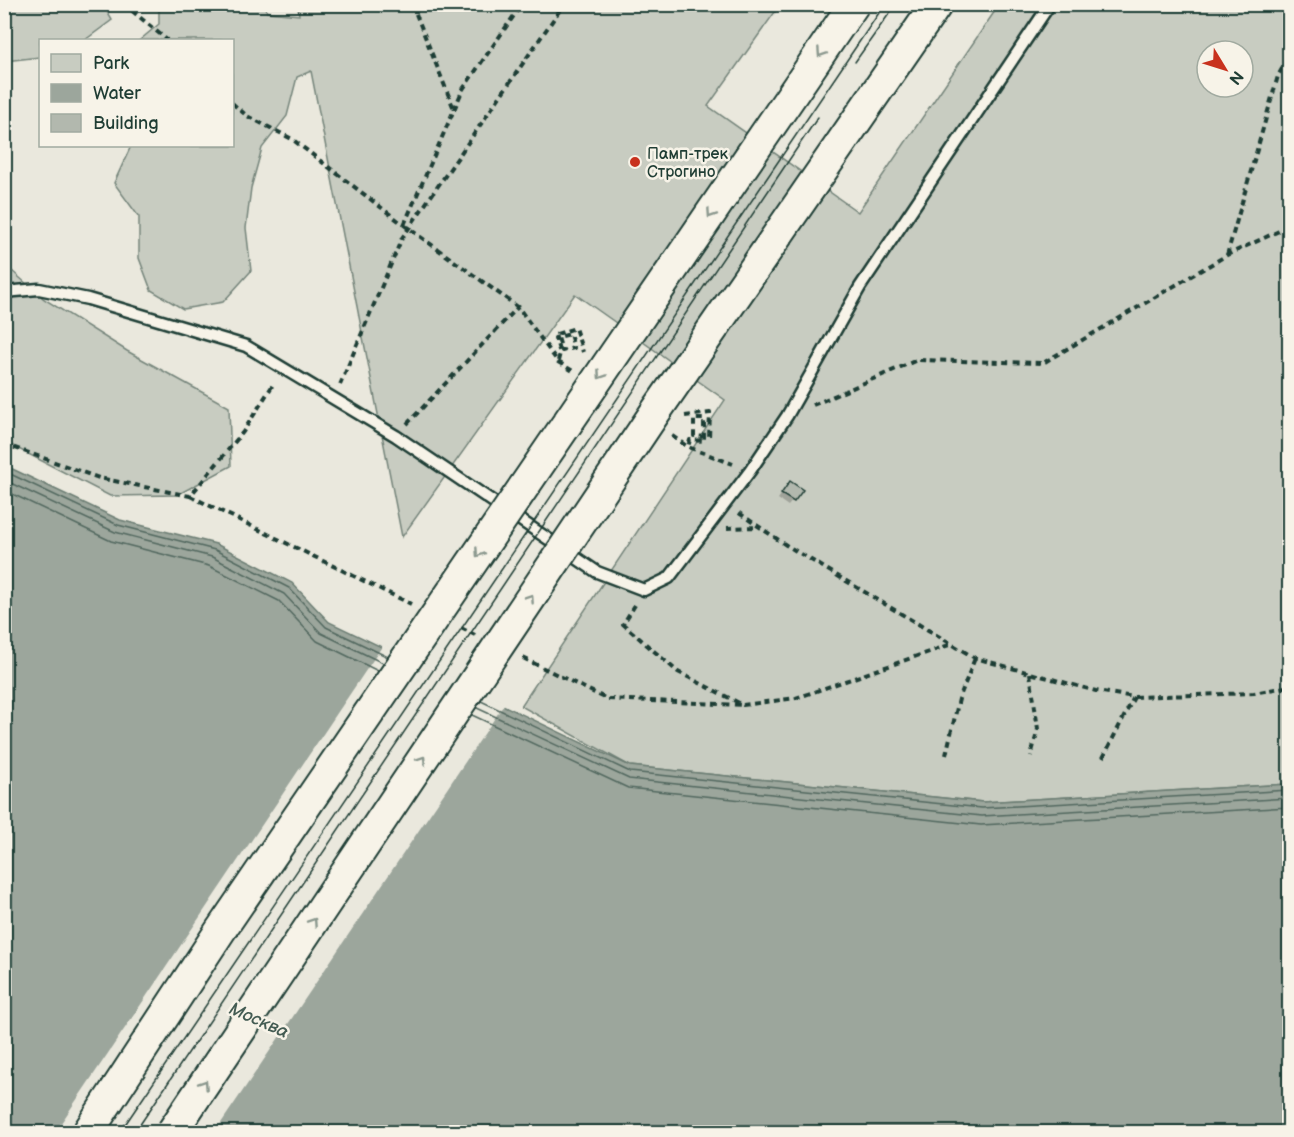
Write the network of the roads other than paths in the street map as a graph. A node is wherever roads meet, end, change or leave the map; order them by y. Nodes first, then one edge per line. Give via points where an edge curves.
1 (854, 4) edge
2 (937, 4) edge
3 (1050, 4) edge
4 (4, 292) edge
5 (88, 1132) edge
6 (172, 1132) edge

1 -> 5 main road, bridge via 220,931
6 -> 2 main road, bridge via 654,414
3 - 4 lane via 860,287 787,416 727,503 669,578 644,590 597,572 396,436 246,346 88,299 39,289

